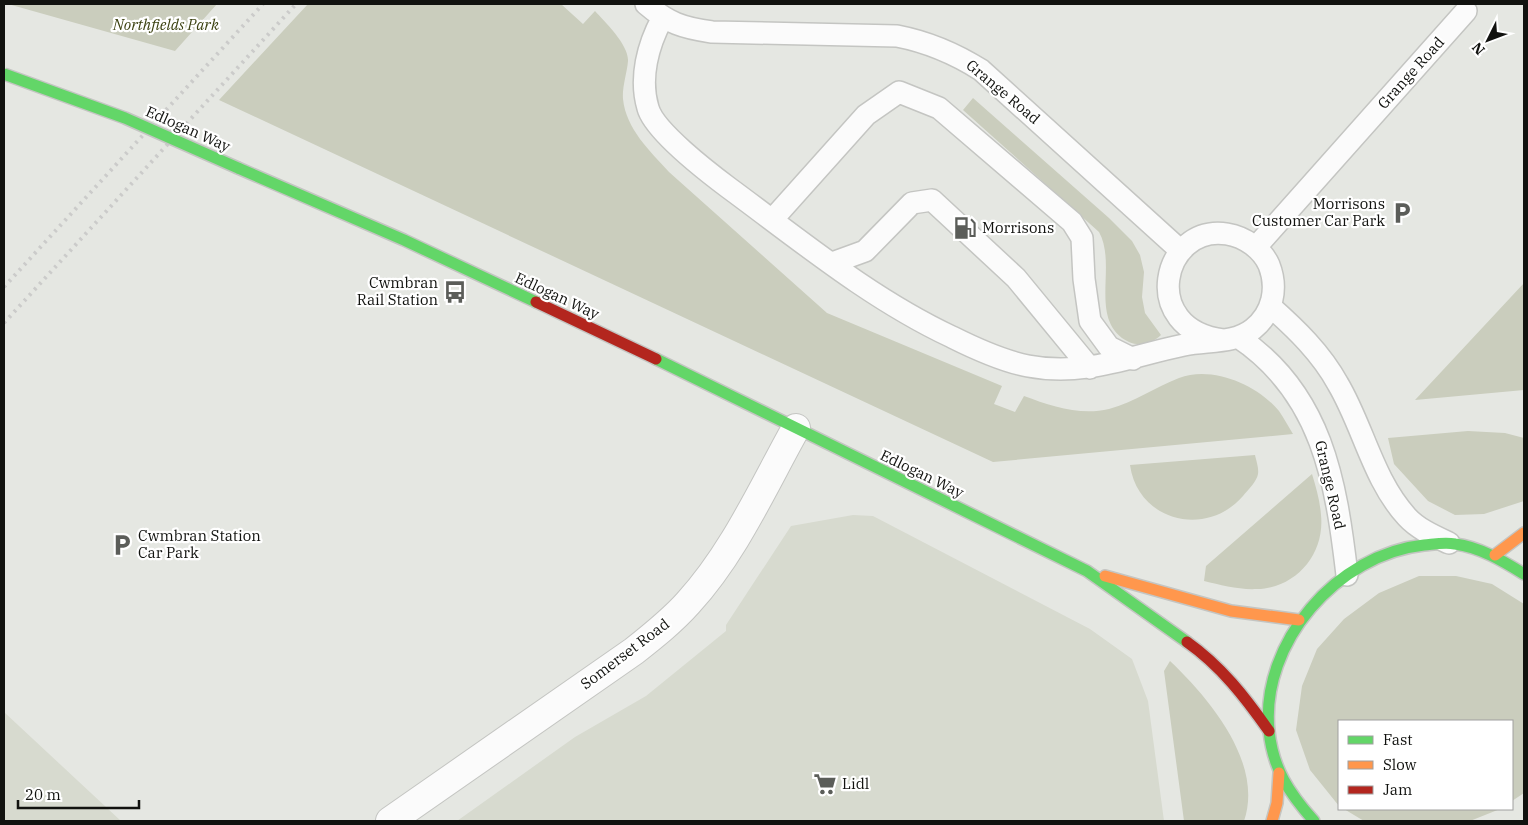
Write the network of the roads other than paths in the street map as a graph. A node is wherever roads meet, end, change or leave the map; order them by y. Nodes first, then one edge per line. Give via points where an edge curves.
1 (646, 4) edge
2 (1466, 11) dead end
3 (662, 19) junction
4 (4, 74) edge
5 (772, 220) junction
6 (1256, 246) junction
7 (1181, 251) junction
8 (832, 263) junction
9 (1270, 306) junction
10 (1230, 339) junction
11 (1133, 359) junction
12 (1090, 368) junction
13 (796, 428) junction
14 (1524, 533) edge
15 (1449, 543) junction
16 (1494, 556) junction
17 (1087, 571) junction
18 (1347, 574) junction
19 (1524, 574) edge
20 (1299, 620) junction
21 (1269, 731) junction
22 (1279, 773) junction
23 (390, 821) edge
24 (1272, 821) edge
25 (1314, 821) edge

1 - 3 lane
2 - 6 lane, Grange Road
3 - 5 lane via 652,38 644,69 648,110 673,142
3 - 7 lane, Grange Road via 687,29 712,32 897,36 920,41 960,57 981,70
4 - 13 street, Edlogan Way, bridge via 125,118 412,244
5 - 8 lane
5 - 11 lane via 866,115 899,92 939,108 1072,222 1082,238 1090,321 1109,347
6 - 7 lane, Grange Road via 1226,233 1209,234 1194,240
6 - 9 lane via 1272,274 1274,290
7 - 10 lane, Grange Road via 1171,266 1168,283 1169,301 1177,317 1190,330 1205,338
8 - 12 lane via 919,322 981,352 1028,366 1067,370
8 - 12 lane via 865,250 912,203 932,200 1016,278
9 - 10 lane via 1252,330
9 - 15 lane via 1314,349 1337,382 1355,414 1386,485 1406,516 1422,530
10 - 11 lane via 1170,348
10 - 18 lane, Grange Road via 1260,352 1285,378 1307,410 1324,446 1335,492
11 - 12 lane
13 - 17 street, Edlogan Way
13 - 23 street, Somerset Road via 717,567 664,628
14 - 16 street
15 - 16 street
15 - 18 street via 1406,548 1370,559
16 - 19 street
17 - 20 street, Edlogan Way via 1230,611
17 - 21 street, Edlogan Way via 1208,657 1244,695
18 - 20 street via 1326,590
20 - 21 street via 1280,658 1271,698
21 - 22 street
22 - 24 street
22 - 25 street

